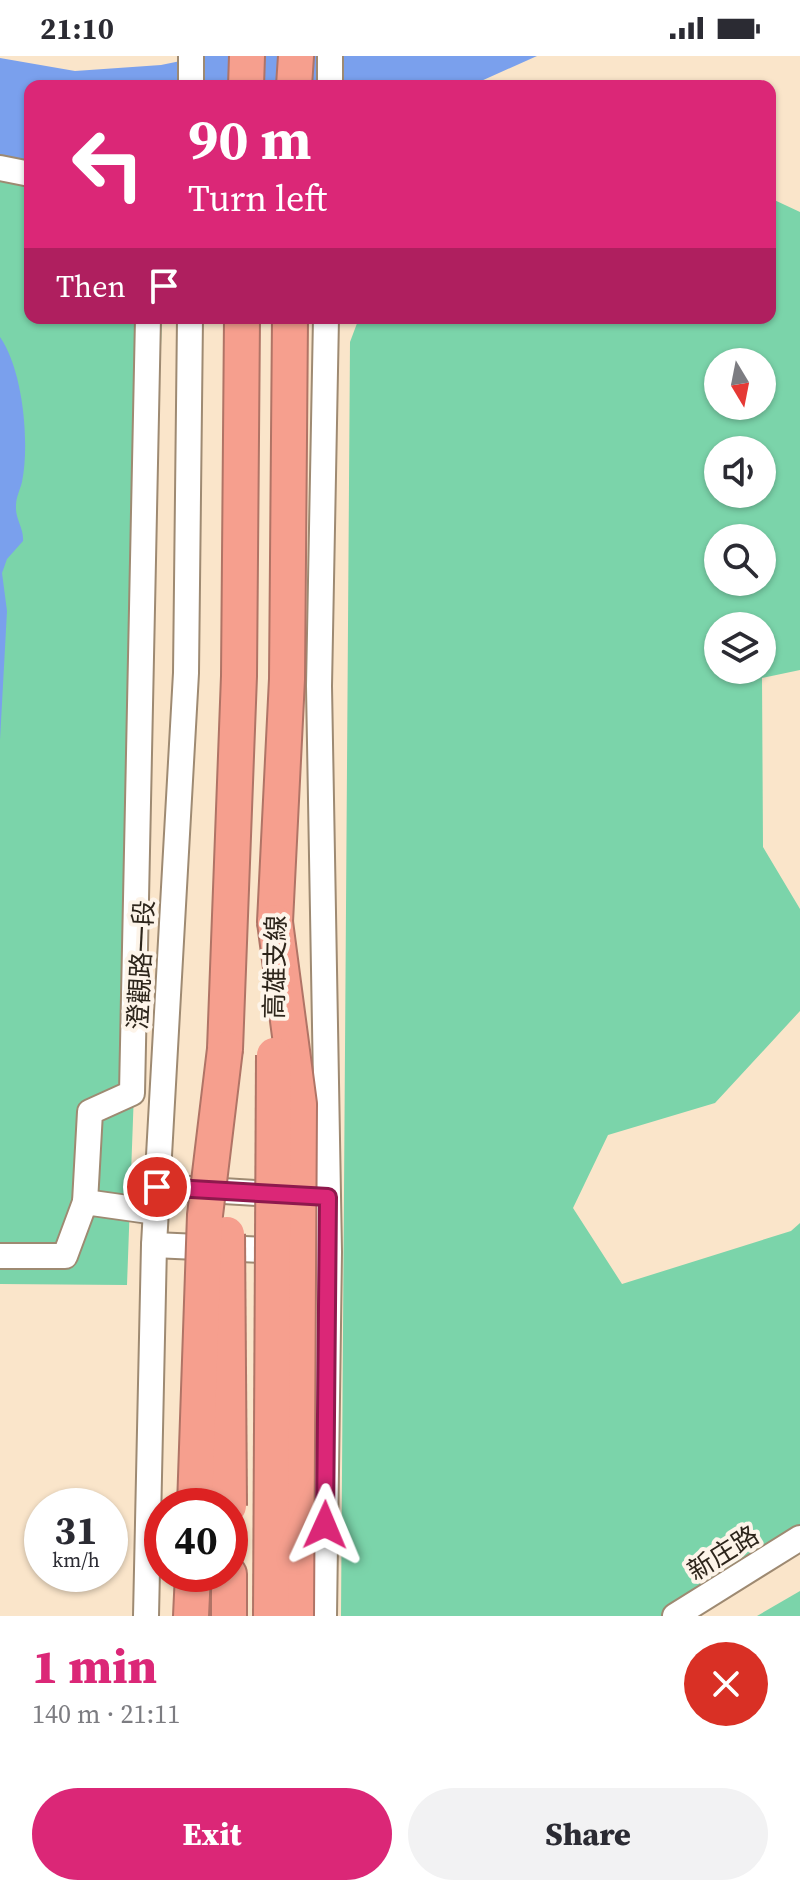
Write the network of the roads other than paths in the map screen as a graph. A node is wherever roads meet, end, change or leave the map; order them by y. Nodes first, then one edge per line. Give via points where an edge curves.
1 (191, 56) edge
2 (247, 56) edge
3 (296, 56) edge
4 (330, 56) edge
5 (191, 80) edge
6 (246, 80) edge
7 (294, 80) edge
8 (330, 80) edge
9 (0, 168) edge
10 (24, 173) edge
11 (148, 324) edge
12 (190, 324) edge
13 (242, 324) edge
14 (290, 324) edge
15 (326, 324) edge
16 (275, 922) junction
17 (225, 1049) junction
18 (157, 1187) junction
19 (328, 1197) junction
20 (85, 1202) junction
21 (156, 1212) junction
22 (154, 1245) junction
23 (329, 1252) junction
24 (0, 1256) edge
25 (196, 1488) edge
26 (229, 1488) edge
27 (800, 1538) edge
28 (192, 1592) edge
29 (229, 1592) edge
30 (146, 1616) edge
31 (191, 1616) edge
32 (229, 1616) edge
33 (271, 1616) edge
34 (296, 1616) edge
35 (324, 1616) edge
36 (675, 1616) edge

1 - 5 street
2 - 6 highway
3 - 7 highway
4 - 8 street
9 - 10 street
11 - 20 street via 132,1093 90,1112
12 - 18 street, 澄觀路一段 via 186,673
13 - 17 highway, 高雄支線 via 239,676
14 - 16 highway, 高雄支線 via 287,679
15 - 19 street via 319,686
16 - 33 highway, 高雄支線, bridge
16 - 34 highway, bridge via 299,1104
17 - 25 highway, bridge via 205,1215
17 - 26 highway, 高雄支線, bridge
18 - 19 street
18 - 21 street, 澄觀路一段
19 - 23 street
20 - 21 street
20 - 24 street via 65,1256
21 - 22 street, 澄觀路一段
22 - 23 street
22 - 30 street, 澄觀路一段
23 - 35 street
27 - 36 street, 新庄路
28 - 31 highway
29 - 32 highway

